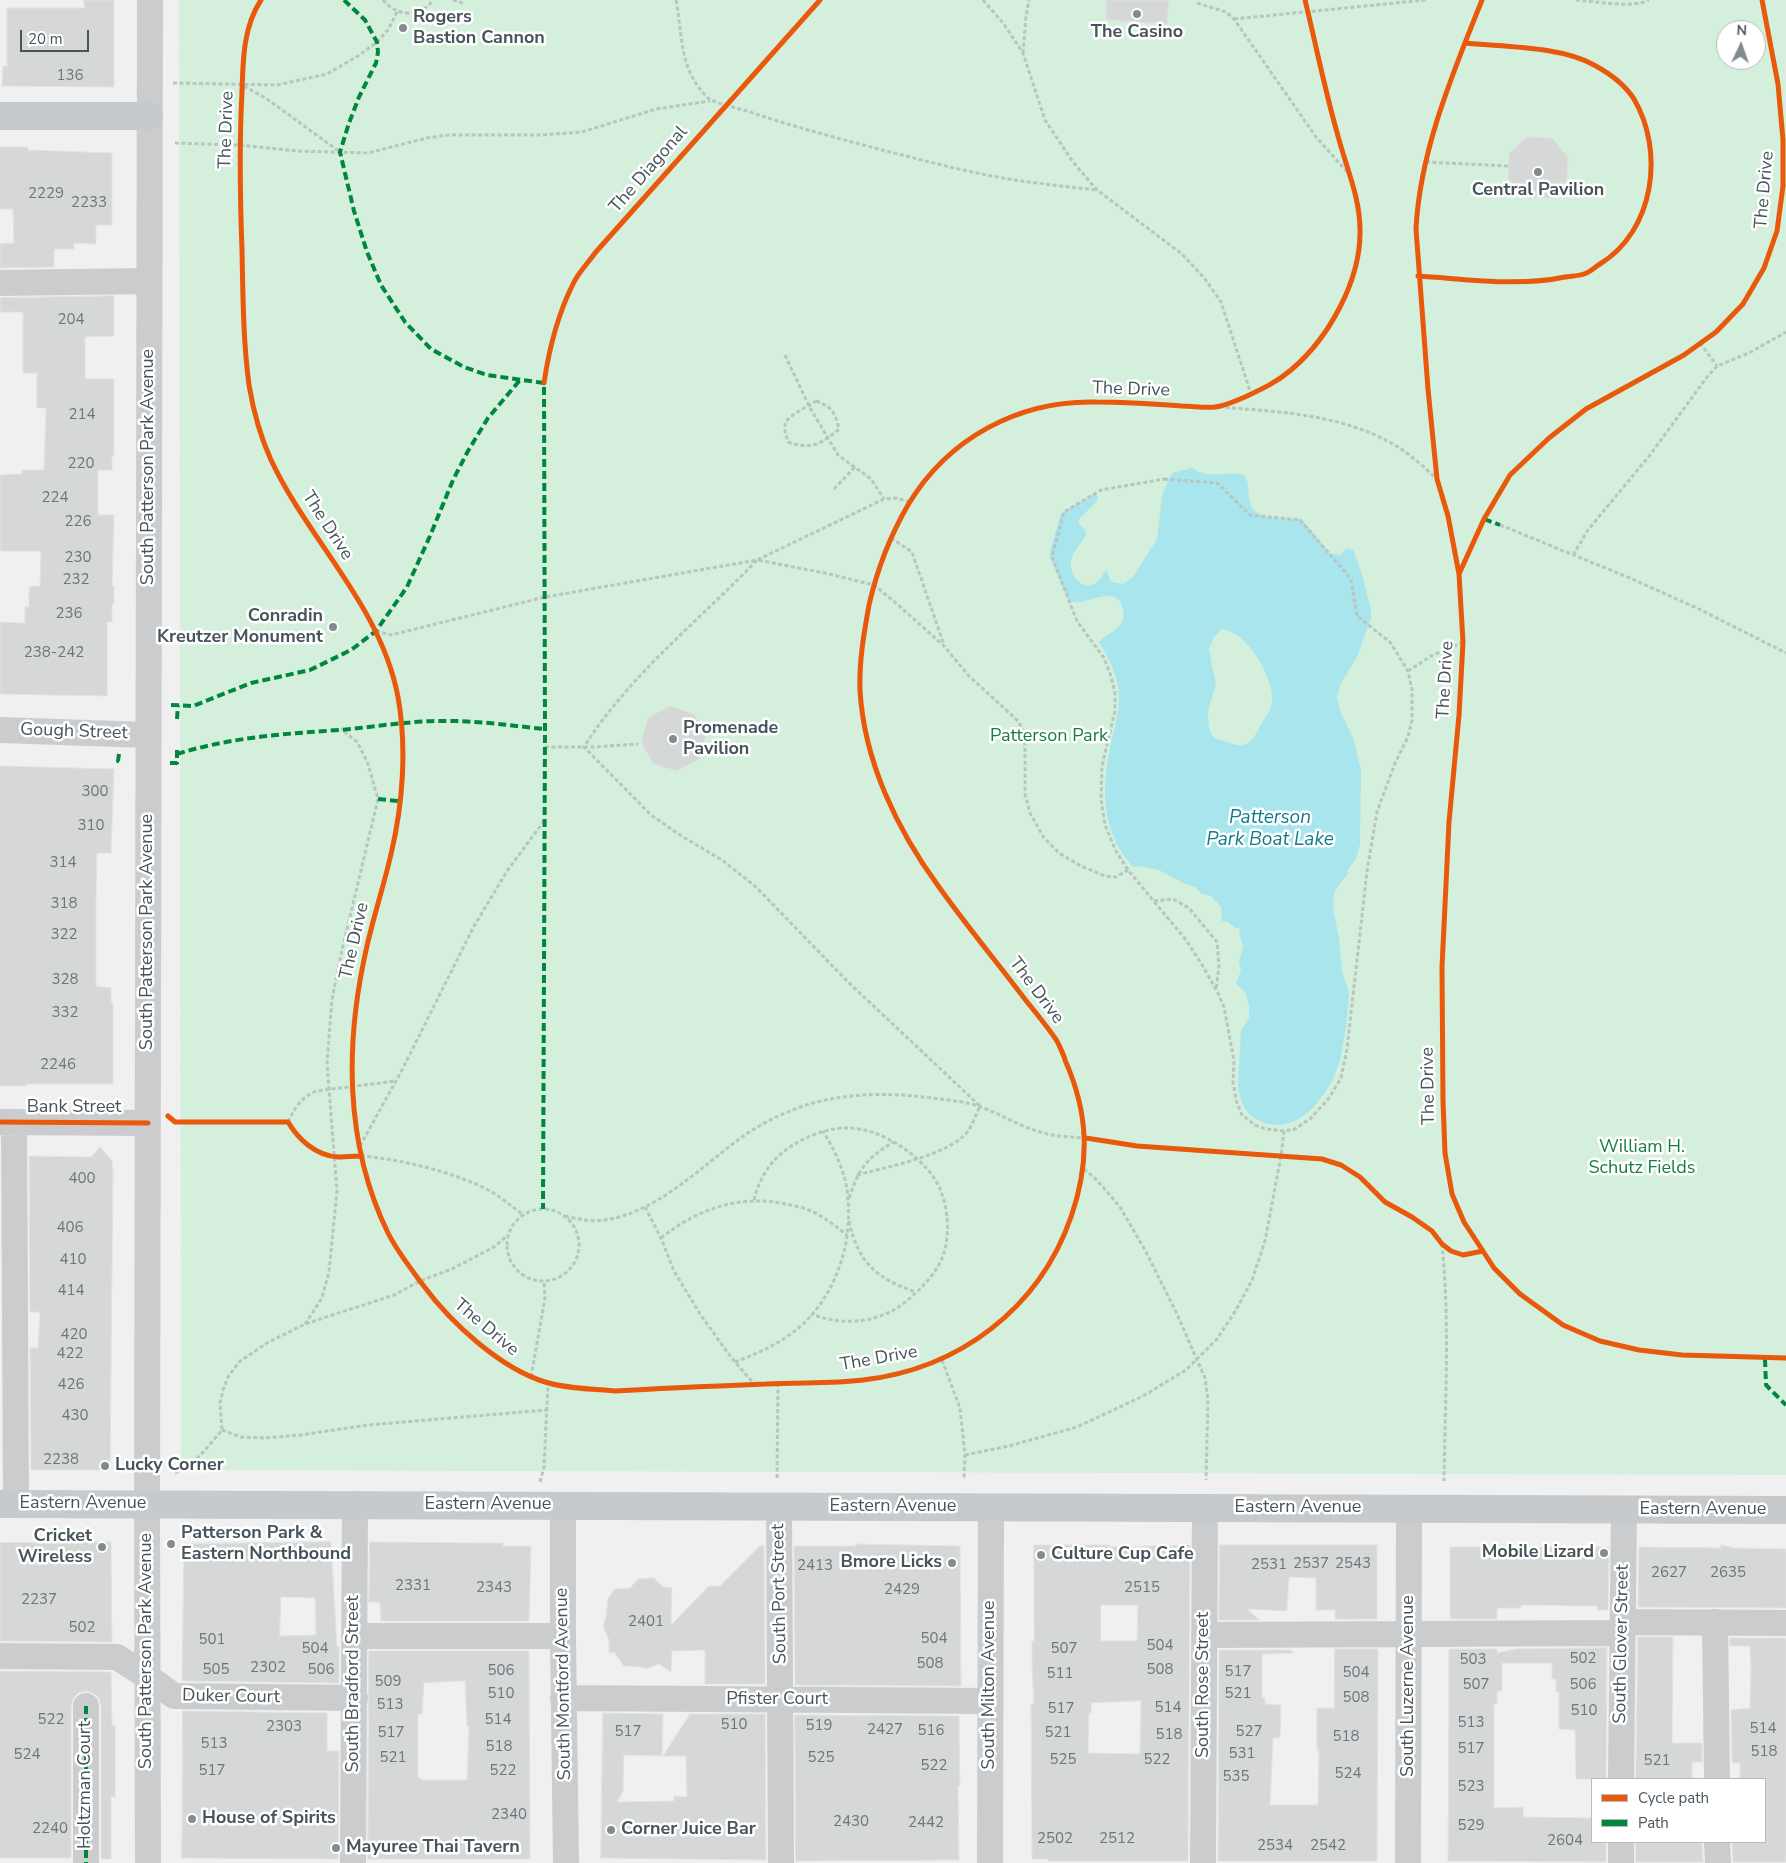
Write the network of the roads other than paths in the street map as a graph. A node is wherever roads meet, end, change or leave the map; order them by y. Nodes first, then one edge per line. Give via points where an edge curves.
1 (150, 0) edge
2 (0, 116) edge
3 (149, 116) junction
4 (149, 282) junction
5 (0, 283) edge
6 (0, 730) edge
7 (148, 735) junction
8 (7, 1122) edge
9 (148, 1123) junction
10 (147, 1503) junction
11 (8, 1504) edge
12 (355, 1504) junction
13 (563, 1505) junction
14 (778, 1506) junction
15 (991, 1507) junction
16 (1205, 1508) junction
17 (1409, 1508) junction
18 (1624, 1510) junction
19 (1786, 1510) edge
20 (1716, 1622) junction
21 (1786, 1623) edge
22 (1621, 1628) junction
23 (1409, 1634) junction
24 (1204, 1635) junction
25 (354, 1636) junction
26 (563, 1636) junction
27 (0, 1656) edge
28 (148, 1677) junction
29 (355, 1698) junction
30 (563, 1698) junction
31 (781, 1700) junction
32 (990, 1701) junction
33 (86, 1706) dead end
34 (1621, 1778) edge
35 (1717, 1778) edge
36 (1621, 1843) edge
37 (1718, 1843) edge
38 (86, 1863) edge
39 (148, 1863) edge
40 (353, 1863) edge
41 (566, 1863) edge
42 (781, 1863) edge
43 (990, 1863) edge
44 (1203, 1863) edge
45 (1408, 1863) edge
46 (1621, 1863) edge
47 (1718, 1863) edge

1 - 3 street, South Patterson Park Avenue
2 - 3 main road
3 - 4 street, South Patterson Park Avenue
4 - 5 street
4 - 7 street, South Patterson Park Avenue
6 - 7 street, Gough Street
7 - 9 street, South Patterson Park Avenue
8 - 9 street, Bank Street
8 - 11 street
9 - 10 street, South Patterson Park Avenue
10 - 11 main road, Eastern Avenue
10 - 12 main road, Eastern Avenue
10 - 28 street, South Patterson Park Avenue
12 - 13 main road, Eastern Avenue
12 - 25 street, South Bradford Street
13 - 14 main road, Eastern Avenue
13 - 26 street, South Montford Avenue
14 - 15 main road, Eastern Avenue
14 - 31 street, South Port Street
15 - 16 main road, Eastern Avenue
15 - 32 street, South Milton Avenue
16 - 17 main road, Eastern Avenue
16 - 24 street, South Rose Street
17 - 18 main road, Eastern Avenue
17 - 23 street, South Luzerne Avenue
18 - 19 main road, Eastern Avenue
18 - 22 street, South Glover Street
20 - 21 street
20 - 22 street
20 - 35 street
22 - 23 street
22 - 34 street, South Glover Street
23 - 24 street
23 - 45 street, South Luzerne Avenue
24 - 44 street, South Rose Street
25 - 26 street
25 - 29 street, South Bradford Street
26 - 30 street, South Montford Avenue
27 - 28 street, Duker Court via 117,1657
28 - 29 street, Duker Court via 174,1696
28 - 39 street, South Patterson Park Avenue
29 - 40 street, South Bradford Street
30 - 31 street, Pfister Court
30 - 41 street, South Montford Avenue
31 - 32 street, Pfister Court
31 - 42 street, South Port Street
32 - 43 street, South Milton Avenue
33 - 38 street, Holtzman Court
36 - 46 street
37 - 47 street

